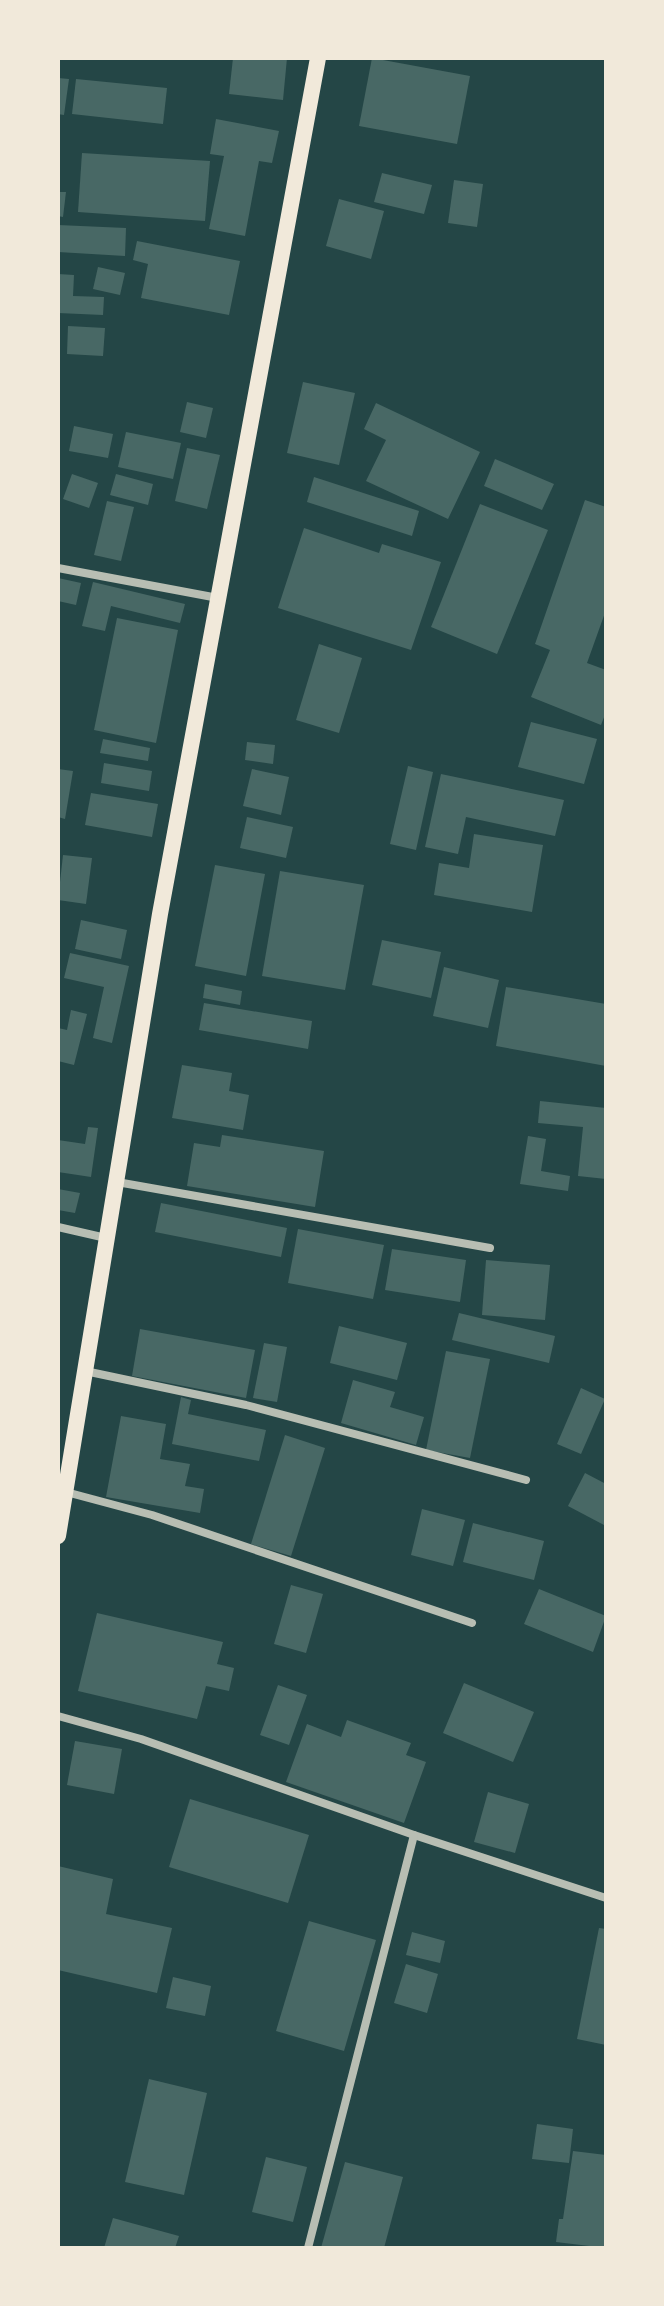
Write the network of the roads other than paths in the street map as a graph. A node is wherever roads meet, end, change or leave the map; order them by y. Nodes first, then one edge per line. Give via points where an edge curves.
1 (318, 58) edge
2 (58, 568) edge
3 (220, 598) junction
4 (117, 1182) junction
5 (58, 1227) edge
6 (107, 1238) junction
7 (490, 1248) dead end
8 (84, 1371) junction
9 (526, 1480) dead end
10 (62, 1502) edge
11 (58, 1536) edge
12 (472, 1623) dead end
13 (58, 1716) edge
14 (414, 1835) junction
15 (606, 1898) edge
16 (308, 2248) edge

1 - 3 main road
2 - 3 street
3 - 4 main road via 160,914
4 - 6 main road
4 - 7 street
5 - 6 street
6 - 8 main road
8 - 9 street via 246,1405
8 - 10 main road
10 - 11 main road
10 - 12 street via 152,1515
13 - 14 street via 141,1739
14 - 15 street
14 - 16 street

